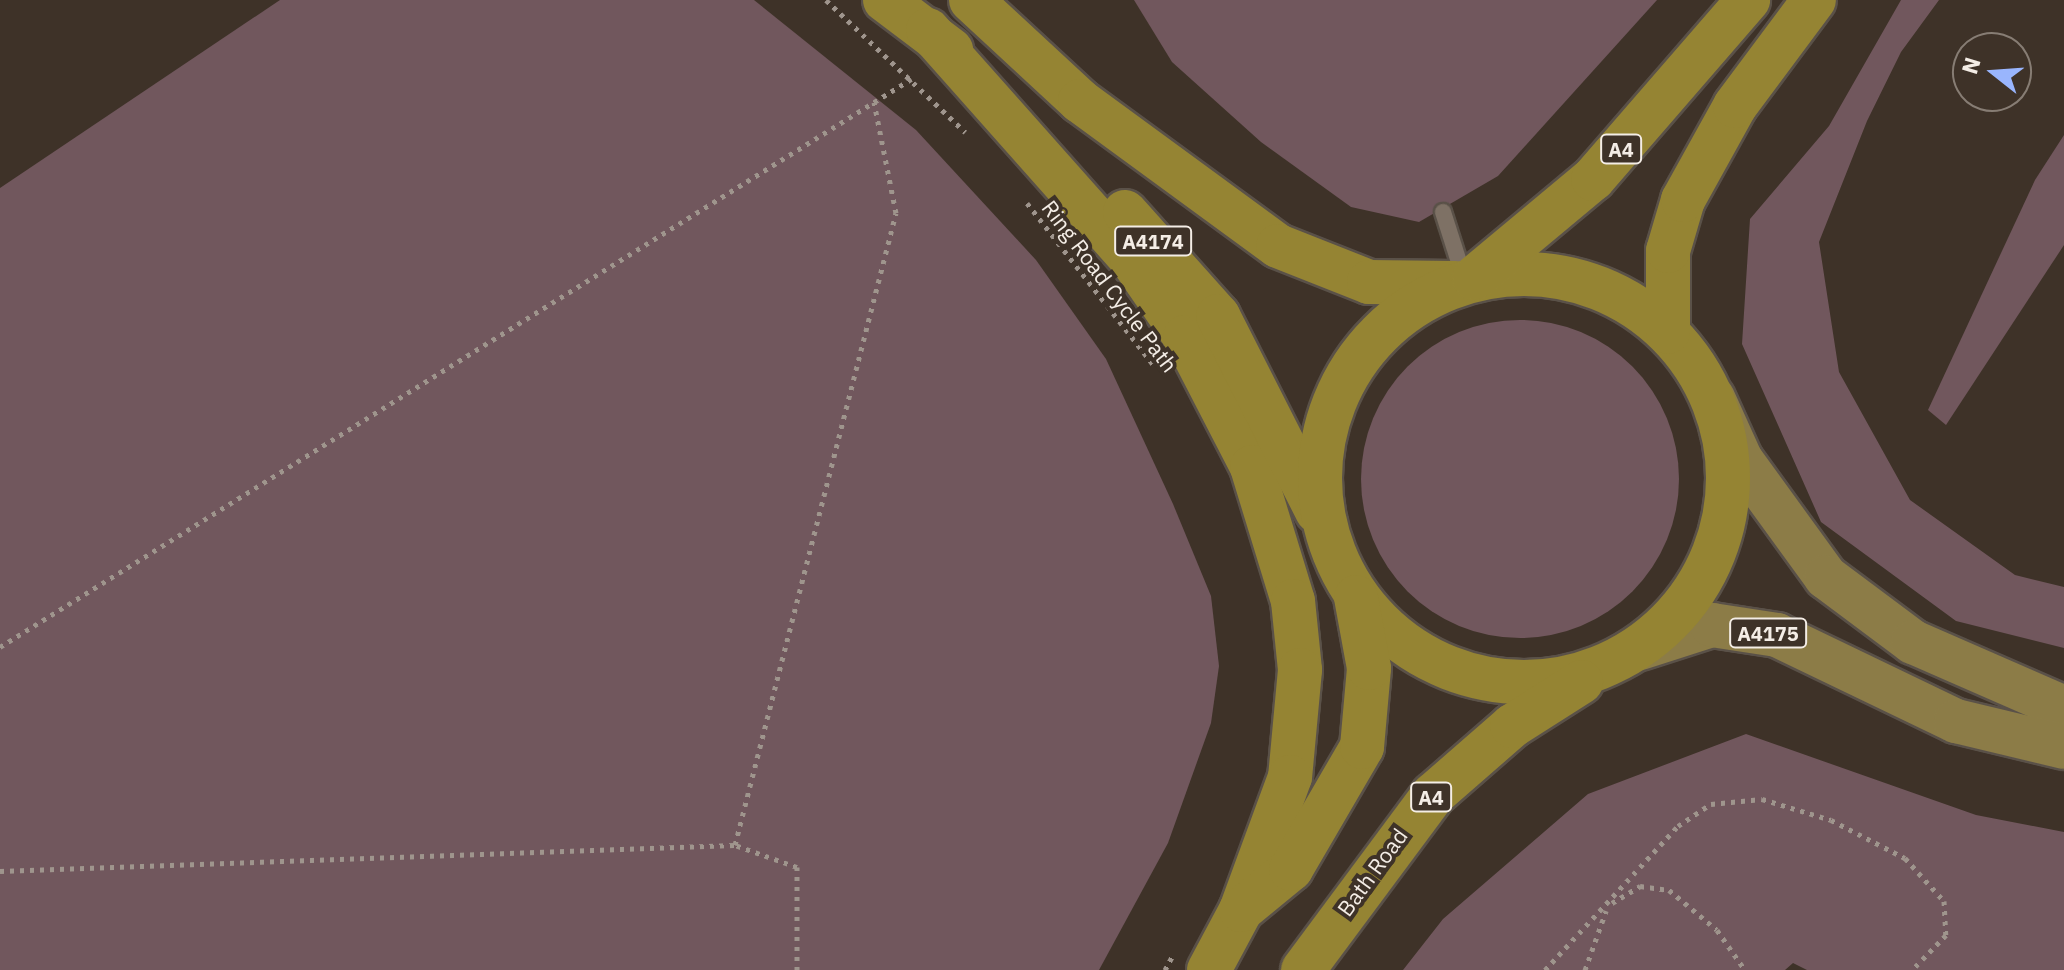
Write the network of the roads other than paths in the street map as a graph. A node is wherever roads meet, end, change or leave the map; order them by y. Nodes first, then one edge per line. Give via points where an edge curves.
1 (885, 0) edge
2 (971, 0) edge
3 (1748, 0) edge
4 (1814, 0) edge
5 (928, 30) junction
6 (1443, 212) dead end
7 (1466, 281) junction
8 (1668, 332) junction
9 (1713, 398) junction
10 (1323, 524) junction
11 (1356, 597) junction
12 (1621, 658) junction
13 (2064, 708) edge
14 (2064, 747) edge
15 (1241, 910) junction
16 (1194, 956) edge
17 (1303, 970) edge

1 - 5 highway, A4174
2 - 7 highway, A4174 via 1080,101 1278,246 1369,282
3 - 7 highway, A4 via 1593,179
4 - 8 highway via 1735,106 1683,200 1668,251
5 - 10 highway, A4174 via 1094,179 1203,297 1248,366
5 - 15 highway via 1132,260 1185,337 1252,467 1293,601 1300,670 1290,777
6 - 7 lane
7 - 8 highway via 1546,273 1586,282
7 - 10 highway via 1389,329 1339,393 1325,432
8 - 9 highway
9 - 12 highway, Bath Road via 1728,460 1723,529 1693,594
9 - 13 main road via 1741,460 1826,577 1913,642
10 - 11 highway
11 - 12 highway via 1409,649 1462,675 1528,684
11 - 15 highway via 1369,668 1362,747 1291,869
12 - 14 main road, A4175 via 1712,625 1777,635 1956,721
12 - 17 highway, Bath Road / A4 via 1512,726 1433,795
15 - 16 highway

